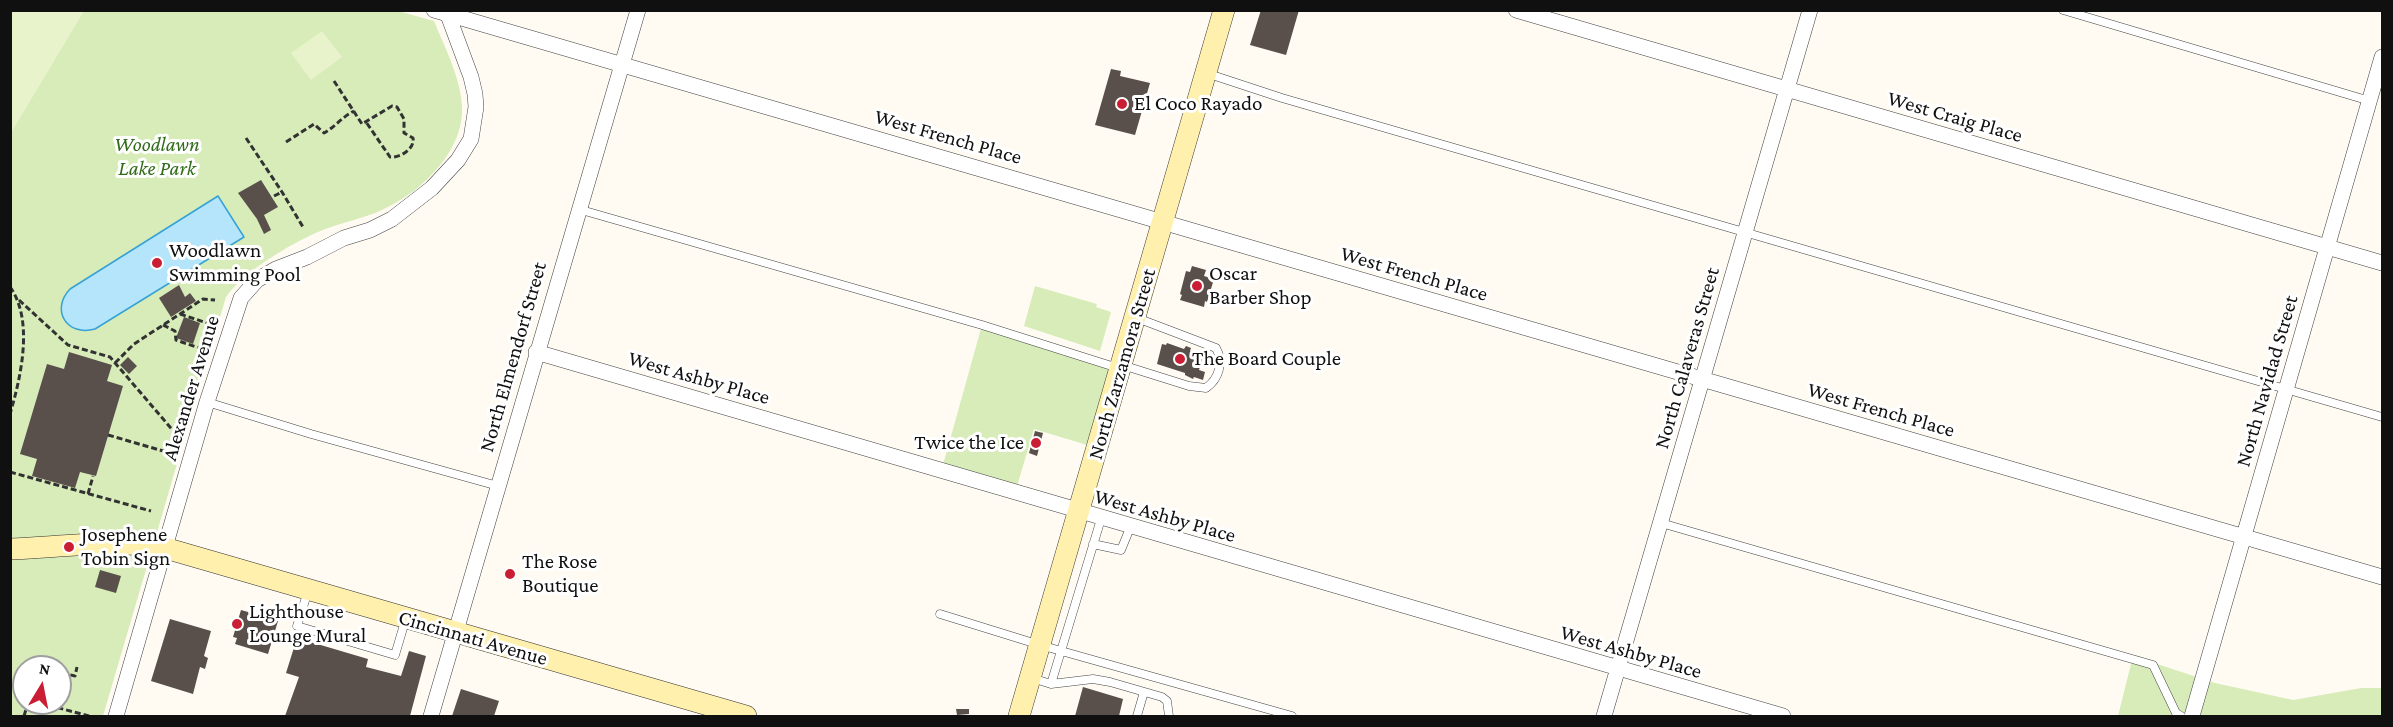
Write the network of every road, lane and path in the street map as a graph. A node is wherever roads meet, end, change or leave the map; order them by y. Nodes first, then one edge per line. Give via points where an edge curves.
1 (638, 10) edge
2 (1224, 10) edge
3 (1516, 10) edge
4 (1810, 10) edge
5 (2063, 10) edge
6 (441, 13) edge
7 (2382, 57) edge
8 (622, 64) junction
9 (1206, 73) junction
10 (334, 81) dead end
11 (1787, 90) junction
12 (2370, 101) junction
13 (354, 111) junction
14 (366, 122) junction
15 (246, 138) dead end
16 (286, 142) dead end
17 (282, 192) junction
18 (274, 196) dead end
19 (578, 208) junction
20 (1163, 221) junction
21 (303, 227) dead end
22 (1746, 233) junction
23 (2328, 247) junction
24 (2382, 263) edge
25 (10, 286) edge
26 (19, 300) junction
27 (215, 300) dead end
28 (180, 314) junction
29 (1135, 317) junction
30 (207, 323) dead end
31 (163, 325) junction
32 (199, 348) dead end
33 (536, 352) junction
34 (115, 363) junction
35 (1121, 367) junction
36 (1703, 381) junction
37 (2287, 390) junction
38 (207, 402) junction
39 (10, 414) edge
40 (2382, 417) edge
41 (176, 434) dead end
42 (108, 435) dead end
43 (170, 453) dead end
44 (10, 472) edge
45 (93, 476) dead end
46 (498, 486) junction
47 (88, 494) junction
48 (151, 511) dead end
49 (1078, 512) junction
50 (1101, 519) junction
51 (1661, 523) junction
52 (1130, 528) junction
53 (2244, 537) junction
54 (1093, 544) junction
55 (165, 548) junction
56 (10, 549) edge
57 (2382, 578) edge
58 (308, 590) junction
59 (940, 614) dead end
60 (406, 618) junction
61 (455, 633) junction
62 (1040, 645) junction
63 (1062, 651) junction
64 (77, 667) dead end
65 (1618, 670) junction
66 (72, 675) edge
67 (1030, 678) junction
68 (1051, 684) junction
69 (1144, 692) junction
70 (72, 712) edge
71 (89, 717) edge
72 (116, 717) edge
73 (430, 717) edge
74 (746, 717) edge
75 (1019, 717) edge
76 (1137, 717) edge
77 (1169, 717) edge
78 (1292, 717) edge
79 (1604, 717) edge
80 (1783, 717) edge
81 (2181, 717) edge
82 (2192, 717) edge

1 - 8 street, North Elmendorf Street
2 - 9 street, North Zarzamora Street
3 - 11 street, West Craig Place
4 - 11 street, North Calaveras Street
5 - 12 lane
6 - 8 street, West French Place
6 - 38 street, Alexander Avenue via 471,77 476,108 471,139 432,188 392,219 276,269 248,288 231,323
7 - 12 street, North Navidad Street
8 - 19 street, North Elmendorf Street
8 - 20 street, West French Place
9 - 20 street, North Zarzamora Street
9 - 22 lane
10 - 13 path
11 - 22 street, North Calaveras Street
11 - 23 street, West Craig Place
12 - 23 street, North Navidad Street
13 - 14 path via 362,124
13 - 16 path via 324,133 314,124
14 - 14 path via 392,106 397,107 404,119 404,133 413,138 411,148 390,158
15 - 17 path
17 - 18 path
17 - 21 path
19 - 33 street, North Elmendorf Street
19 - 35 lane
20 - 29 street, North Zarzamora Street
20 - 36 street, West French Place
22 - 36 street, North Calaveras Street
22 - 37 lane
23 - 24 street, West Craig Place
23 - 37 street, North Navidad Street
25 - 26 path
26 - 34 path via 68,345 110,357
26 - 39 path via 23,356
27 - 28 path via 203,299
28 - 30 path
28 - 31 path
29 - 35 street, North Zarzamora Street
29 - 35 lane via 1216,348 1219,369 1215,382 1206,388
31 - 32 path via 175,331 176,340
31 - 34 path via 134,344
33 - 46 street, North Elmendorf Street
33 - 49 street, West Ashby Place
34 - 41 path
35 - 49 street, North Zarzamora Street
36 - 51 street, North Calaveras Street
36 - 53 street, West French Place
37 - 40 lane
37 - 53 street, North Navidad Street
38 - 46 lane
38 - 55 street, Alexander Avenue
42 - 43 path
44 - 47 path
45 - 47 path
46 - 61 street, North Elmendorf Street
47 - 48 path
49 - 50 street, West Ashby Place
49 - 62 street, North Zarzamora Street
50 - 52 street, West Ashby Place
50 - 54 lane
51 - 65 street, North Calaveras Street
51 - 81 lane via 2153,665
52 - 54 lane via 1120,550
52 - 65 street, West Ashby Place
53 - 57 street, West French Place
53 - 82 street, North Navidad Street
54 - 63 lane
55 - 56 street, Cincinnati Avenue via 107,545
55 - 58 street, Cincinnati Avenue
55 - 72 street, Alexander Avenue
58 - 60 street, Cincinnati Avenue
58 - 60 lane via 297,626 395,655
59 - 62 lane
60 - 61 street, Cincinnati Avenue
61 - 73 street, North Elmendorf Street
61 - 74 street, Cincinnati Avenue
62 - 63 lane
62 - 67 street, North Zarzamora Street
63 - 68 lane
63 - 78 lane
64 - 66 path
65 - 79 street, North Calaveras Street
65 - 80 street, West Ashby Place
67 - 68 lane
67 - 75 street, North Zarzamora Street
68 - 69 lane via 1093,679
69 - 76 lane
69 - 77 lane via 1167,701
70 - 71 path

